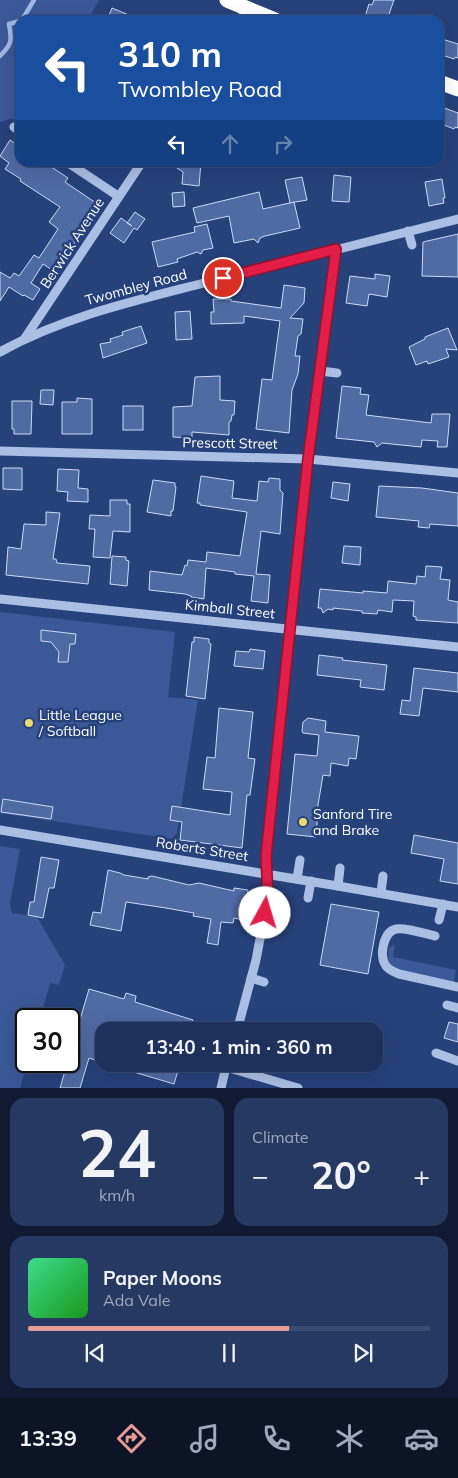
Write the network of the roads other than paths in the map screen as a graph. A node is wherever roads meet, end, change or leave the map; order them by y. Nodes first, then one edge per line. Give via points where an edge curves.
1 (226, 0) edge
2 (244, 14) edge
3 (444, 84) edge
4 (458, 89) edge
5 (74, 167) edge
6 (138, 167) edge
7 (118, 196) junction
8 (458, 219) edge
9 (408, 231) junction
10 (412, 245) dead end
11 (336, 249) junction
12 (25, 338) junction
13 (0, 352) edge
14 (320, 370) junction
15 (337, 373) dead end
16 (0, 451) edge
17 (308, 459) junction
18 (458, 473) edge
19 (0, 599) edge
20 (290, 629) junction
21 (458, 647) edge
22 (0, 830) edge
23 (300, 860) dead end
24 (340, 868) dead end
25 (266, 874) junction
26 (382, 876) dead end
27 (297, 879) junction
28 (311, 881) junction
29 (338, 886) junction
30 (380, 893) junction
31 (308, 898) dead end
32 (443, 904) junction
33 (458, 907) edge
34 (439, 920) dead end
35 (435, 936) dead end
36 (251, 978) junction
37 (264, 982) dead end
38 (458, 987) edge
39 (447, 1005) dead end
40 (458, 1008) edge
41 (239, 1022) edge
42 (436, 1053) dead end
43 (458, 1061) edge
44 (225, 1072) edge
45 (246, 1072) edge
46 (221, 1088) edge
47 (298, 1088) edge

1 - 2 highway
3 - 4 highway
5 - 7 street
6 - 7 street, Berwick Avenue
7 - 12 street, Berwick Avenue
8 - 9 street, Twombley Road
9 - 10 street
9 - 11 street, Twombley Road
11 - 12 street, Twombley Road via 95,312
11 - 14 street
12 - 13 street, Twombley Road
14 - 15 street
14 - 17 street
16 - 17 street, Prescott Street
17 - 18 street, Prescott Street
17 - 20 street
19 - 20 street, Kimball Street
20 - 21 street, Kimball Street
20 - 25 street
22 - 25 street, Roberts Street
23 - 27 street
24 - 29 street
25 - 27 street, Roberts Street
25 - 36 street via 268,897
26 - 30 street
27 - 28 street, Roberts Street
28 - 29 street, Roberts Street
28 - 31 street
29 - 30 street, Roberts Street
30 - 32 street, Roberts Street
32 - 33 street, Roberts Street
32 - 34 street
35 - 38 street via 400,929 392,931 384,944 385,965 392,972
36 - 37 street
36 - 41 street
39 - 40 street
42 - 43 street
44 - 46 street
45 - 47 street

